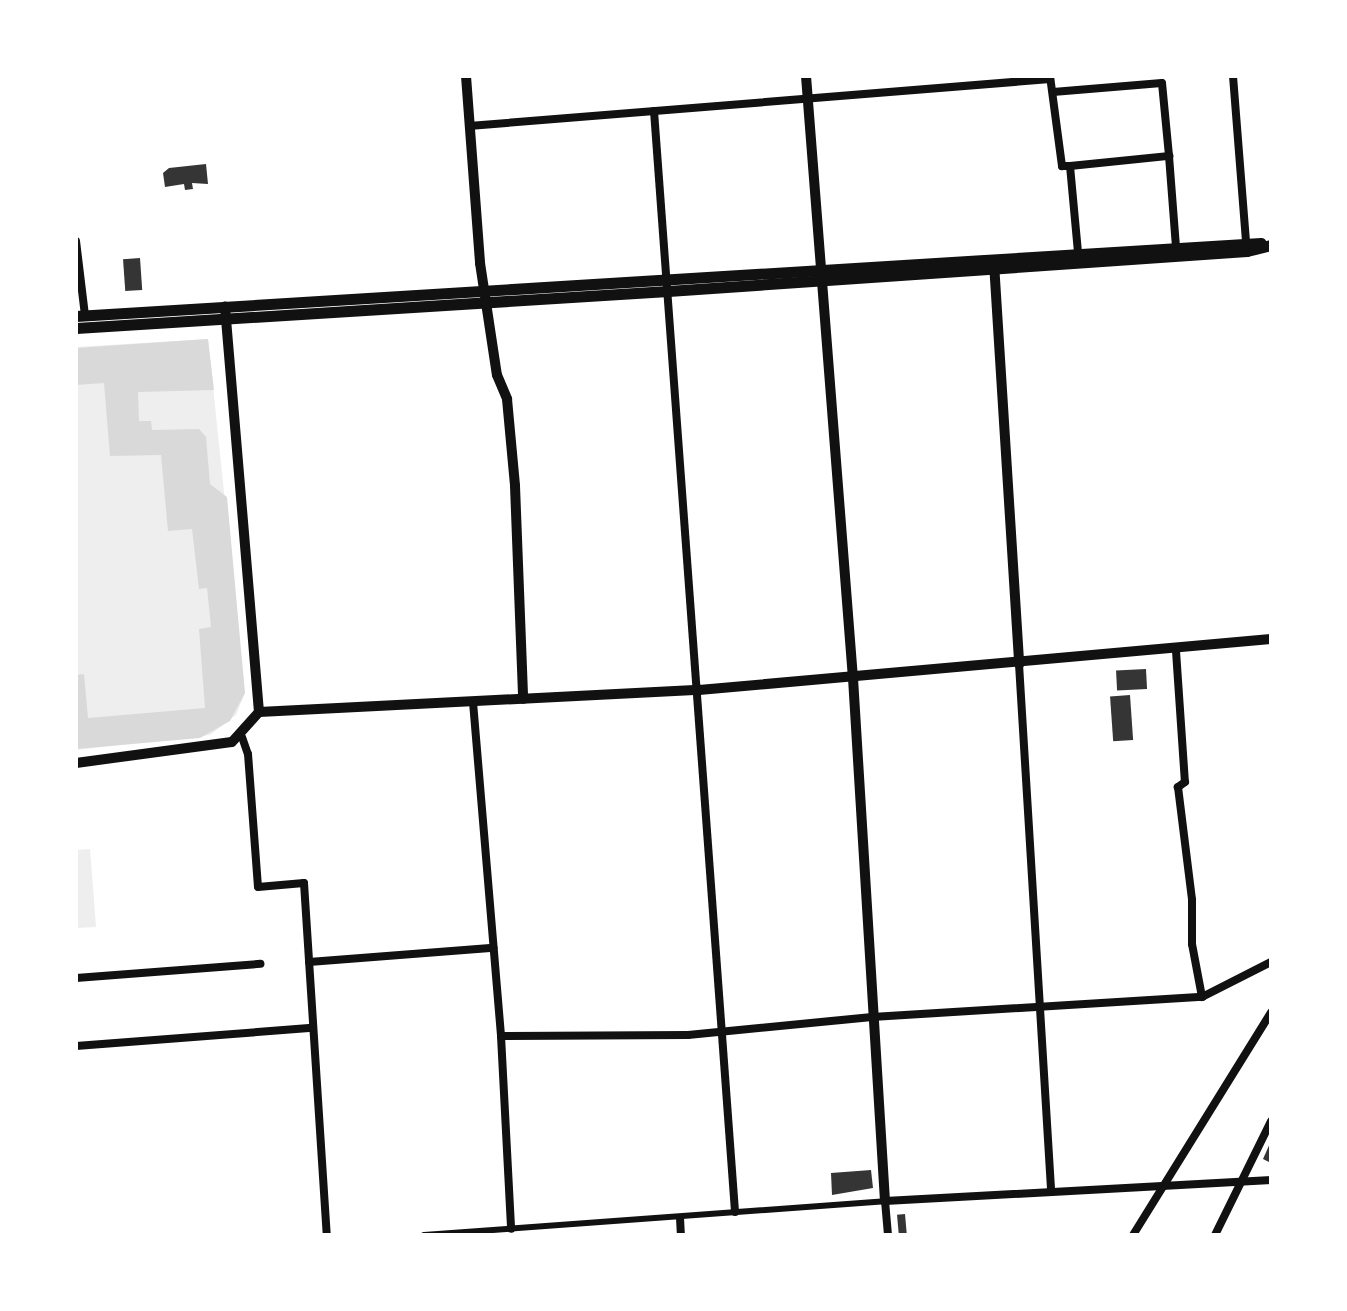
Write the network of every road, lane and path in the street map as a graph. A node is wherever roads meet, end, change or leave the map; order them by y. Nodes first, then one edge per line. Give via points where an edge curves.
1 (466, 76) edge
2 (806, 76) edge
3 (1233, 76) edge
4 (1050, 77) edge
5 (1053, 92) junction
6 (808, 98) junction
7 (654, 111) junction
8 (469, 126) junction
9 (1169, 156) junction
10 (1070, 166) junction
11 (76, 241) edge
12 (1246, 243) junction
13 (1271, 244) edge
14 (1176, 246) junction
15 (1078, 252) junction
16 (994, 262) junction
17 (822, 274) junction
18 (667, 286) junction
19 (483, 287) junction
20 (485, 300) junction
21 (225, 306) junction
22 (80, 315) edge
23 (227, 319) junction
24 (76, 328) edge
25 (1271, 639) edge
26 (1176, 651) junction
27 (1019, 664) junction
28 (853, 678) junction
29 (699, 690) junction
30 (523, 699) junction
31 (473, 702) junction
32 (259, 712) junction
33 (242, 737) junction
34 (76, 763) edge
35 (493, 948) junction
36 (309, 962) junction
37 (1271, 962) edge
38 (260, 964) dead end
39 (76, 978) edge
40 (1202, 997) junction
41 (1040, 1011) junction
42 (1271, 1012) edge
43 (872, 1017) junction
44 (312, 1028) junction
45 (720, 1033) junction
46 (501, 1036) junction
47 (76, 1046) edge
48 (1271, 1121) edge
49 (1244, 1180) junction
50 (1271, 1180) edge
51 (1166, 1183) junction
52 (1051, 1189) junction
53 (885, 1201) junction
54 (735, 1212) junction
55 (680, 1218) junction
56 (511, 1229) junction
57 (327, 1235) edge
58 (424, 1235) edge
59 (681, 1235) edge
60 (888, 1235) edge
61 (1133, 1235) edge
62 (1215, 1235) edge

1 - 8 street
2 - 6 street
3 - 12 street
4 - 5 street
4 - 6 street
5 - 9 street via 1162,83
5 - 10 street via 1062,166
6 - 7 street
6 - 17 street
7 - 8 street
7 - 18 street
8 - 19 street
9 - 10 street
9 - 14 street
10 - 15 street
11 - 22 street
12 - 13 main road
12 - 14 main road
13 - 16 main road
14 - 15 main road
15 - 16 main road
16 - 17 main road
16 - 27 street
17 - 18 main road
17 - 28 street
18 - 19 main road
18 - 20 main road
18 - 29 street
19 - 20 street
19 - 21 main road
20 - 23 main road
20 - 30 street via 497,375 507,399
21 - 22 main road
21 - 23 street
23 - 24 main road
23 - 32 street
25 - 26 street
26 - 27 street
26 - 40 street via 1185,782 1178,787
27 - 28 street
27 - 41 street
28 - 29 street
28 - 43 street
29 - 30 street
29 - 45 street
30 - 31 street
31 - 32 street
31 - 35 street
32 - 33 street
33 - 34 street via 220,745
33 - 36 street via 248,754 258,887 304,883
35 - 36 street
35 - 46 street
36 - 44 street
37 - 40 street
38 - 39 street
40 - 41 street
41 - 43 street
41 - 52 street
42 - 51 street
43 - 45 street
43 - 53 street
44 - 47 street
44 - 57 street
45 - 46 street
45 - 54 street
46 - 56 street
48 - 49 street
49 - 50 street
49 - 51 street
49 - 62 street
51 - 52 street
51 - 61 street
52 - 53 street
53 - 54 street
53 - 60 street
54 - 55 street
55 - 56 street
55 - 59 street
56 - 58 street

